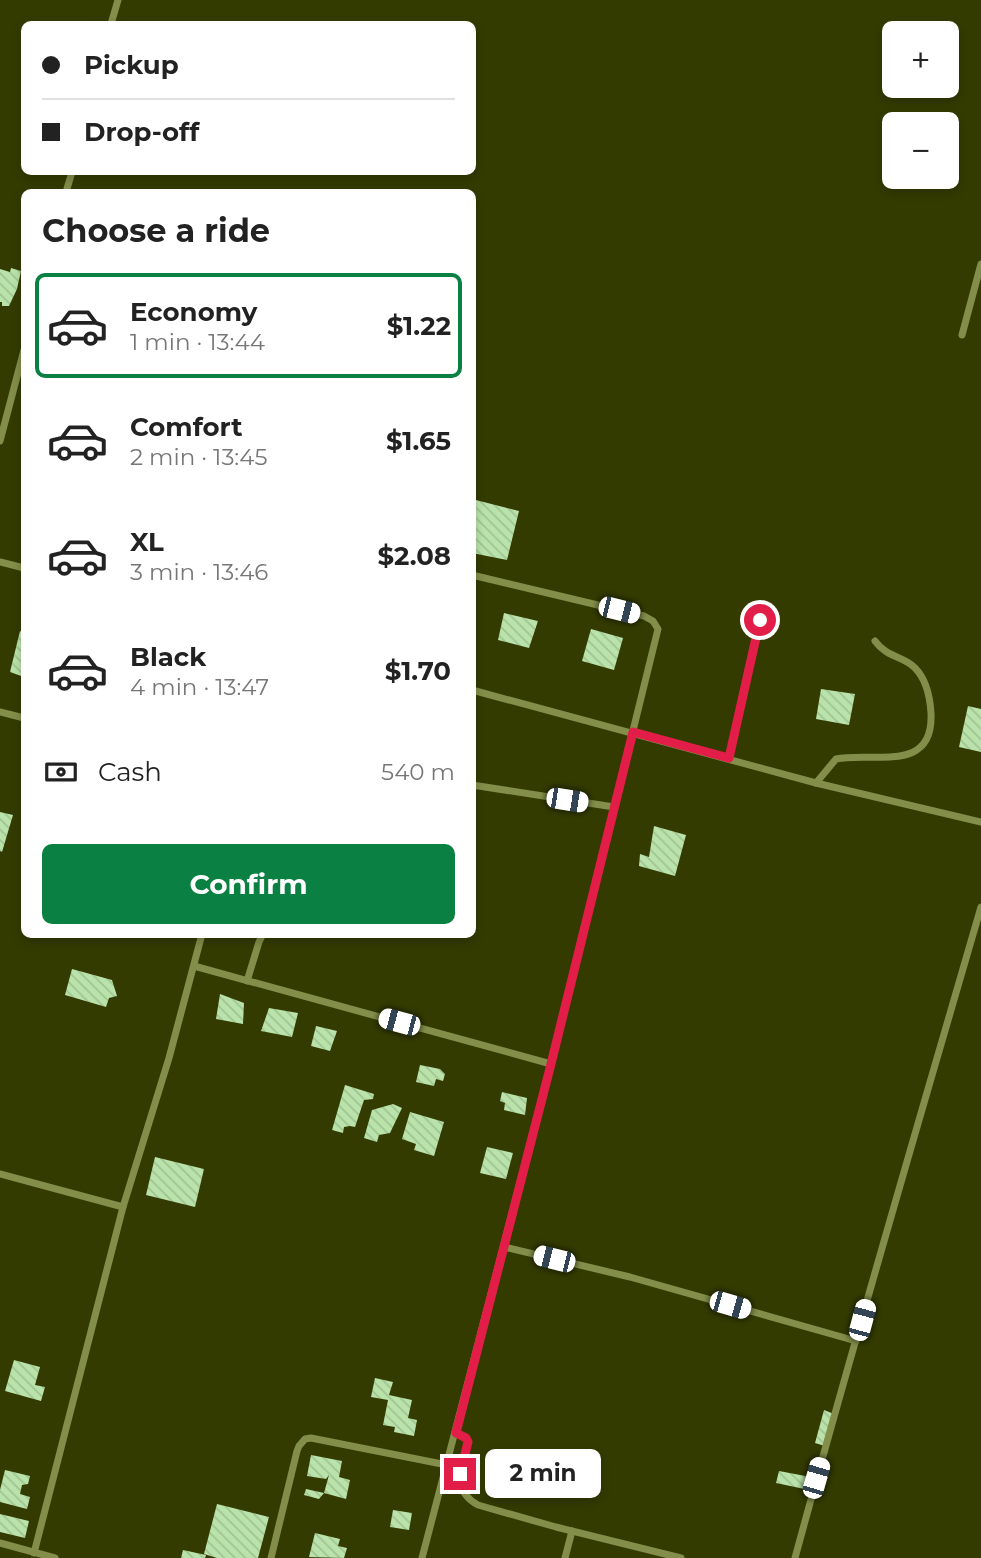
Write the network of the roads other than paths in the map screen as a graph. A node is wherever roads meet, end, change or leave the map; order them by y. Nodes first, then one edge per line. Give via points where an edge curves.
1 (118, 0) edge
2 (112, 21) edge
3 (981, 264) edge
4 (962, 335) dead end
5 (21, 362) edge
6 (0, 442) edge
7 (0, 562) edge
8 (21, 567) edge
9 (476, 576) edge
10 (760, 620) dead end
11 (876, 641) dead end
12 (476, 691) edge
13 (0, 712) edge
14 (21, 717) edge
15 (633, 732) junction
16 (729, 758) junction
17 (816, 783) junction
18 (476, 787) edge
19 (614, 807) junction
20 (981, 822) edge
21 (981, 907) edge
22 (201, 938) edge
23 (261, 938) edge
24 (194, 966) junction
25 (247, 981) junction
26 (551, 1064) junction
27 (0, 1174) edge
28 (123, 1207) junction
29 (504, 1247) junction
30 (856, 1341) junction
31 (456, 1433) junction
32 (447, 1465) junction
33 (572, 1531) junction
34 (0, 1543) edge
35 (37, 1555) edge
36 (55, 1558) edge
37 (271, 1558) edge
38 (422, 1558) edge
39 (565, 1558) edge
40 (681, 1558) edge
41 (795, 1558) edge

1 - 2 street
3 - 4 street
5 - 6 street
7 - 8 street
9 - 15 street via 653,621 658,629
10 - 16 street
11 - 17 street via 886,652 915,667 928,688 928,736 905,756 836,759
12 - 15 street
13 - 14 street
15 - 16 street
15 - 19 street
16 - 17 street
17 - 20 street
18 - 19 street
19 - 26 street
21 - 30 street
22 - 24 street
23 - 25 street
24 - 25 street
24 - 28 street
25 - 26 street
26 - 29 street
27 - 28 street
28 - 35 street
29 - 30 street via 630,1277
29 - 31 street
30 - 41 street
31 - 32 street
31 - 33 street via 468,1442 460,1474 463,1492 471,1501
32 - 37 street via 305,1439
32 - 38 street
33 - 39 street
33 - 40 street
34 - 35 street
35 - 36 street

